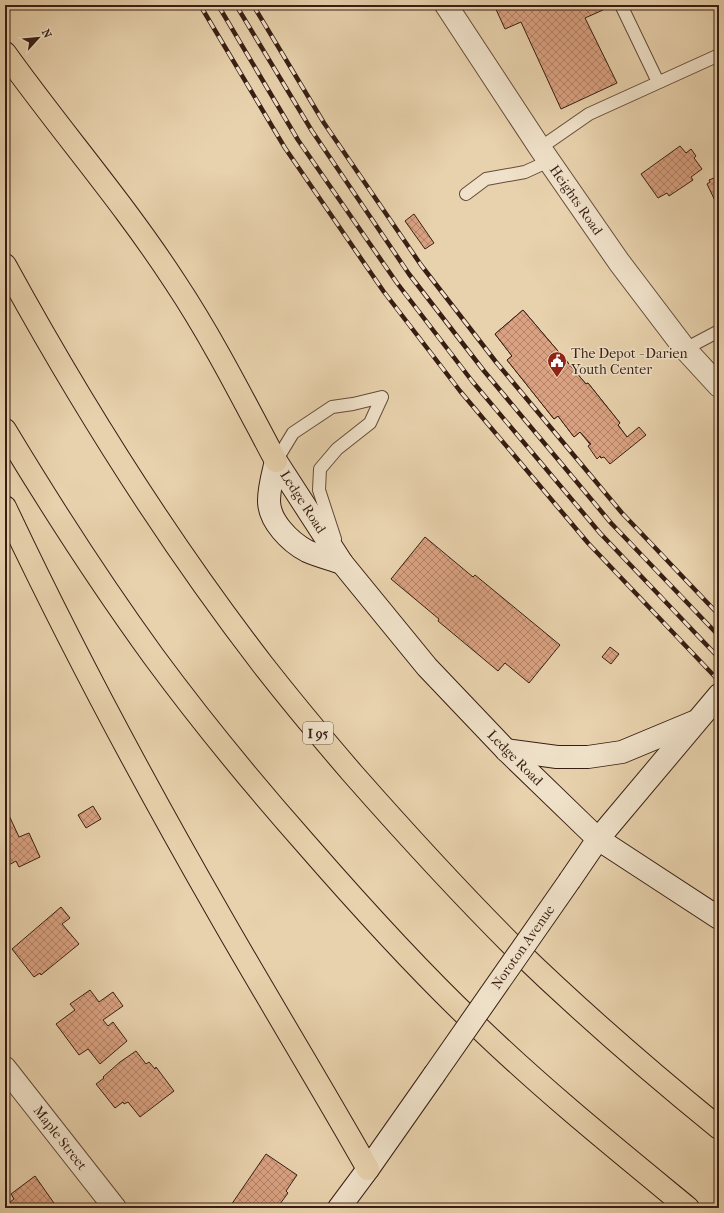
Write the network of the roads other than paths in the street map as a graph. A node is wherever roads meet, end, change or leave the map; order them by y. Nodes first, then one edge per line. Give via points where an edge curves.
1 (446, 5) edge
2 (621, 5) edge
3 (5, 53) edge
4 (719, 54) edge
5 (658, 82) junction
6 (545, 155) junction
7 (466, 194) dead end
8 (5, 265) edge
9 (719, 331) edge
10 (686, 349) junction
11 (719, 386) edge
12 (5, 430) edge
13 (276, 461) junction
14 (5, 508) edge
15 (342, 564) junction
16 (719, 695) edge
17 (697, 721) junction
18 (506, 750) junction
19 (598, 839) junction
20 (719, 918) edge
21 (5, 1068) edge
22 (719, 1128) edge
23 (368, 1169) junction
24 (116, 1208) edge
25 (339, 1208) edge
26 (688, 1208) edge

1 - 6 main road, Heights Road
2 - 5 lane
3 - 13 highway via 176,282
4 - 5 lane
5 - 6 lane via 589,114
6 - 7 lane via 526,172 486,179
6 - 10 main road, Heights Road via 619,262
8 - 22 highway, I 95 via 93,419 146,501 201,582 322,738 452,884 515,948 591,1019
9 - 10 lane
10 - 11 main road, Heights Road
12 - 26 highway via 78,547 154,658 276,810 340,884 474,1024 552,1094
13 - 15 main road, Ledge Road
13 - 15 main road, Ledge Road via 269,502 273,516 283,533 306,551
13 - 15 lane via 293,433 332,407 382,397 370,423 337,449 320,469 319,490
14 - 23 highway via 135,763 220,916
15 - 18 main road, Ledge Road via 428,667
16 - 17 main road, Noroton Avenue
17 - 18 main road via 622,752 557,757
17 - 19 main road, Noroton Avenue
18 - 19 main road, Ledge Road
19 - 20 main road, Ledge Road
19 - 23 main road, Noroton Avenue, bridge
21 - 24 main road, Maple Street
23 - 25 main road, Noroton Avenue

